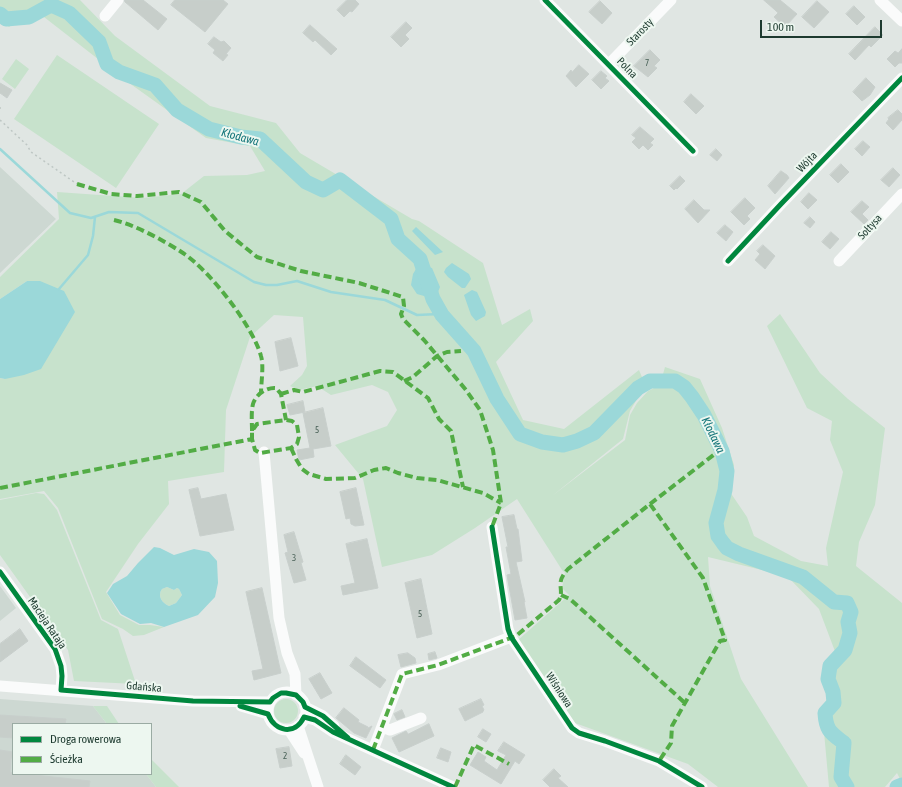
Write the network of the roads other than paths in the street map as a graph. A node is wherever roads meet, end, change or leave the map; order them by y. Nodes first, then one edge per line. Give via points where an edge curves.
1 (118, 0) edge
2 (545, 0) edge
3 (671, 0) edge
4 (880, 0) edge
5 (105, 16) dead end
6 (902, 21) edge
7 (609, 64) junction
8 (902, 78) edge
9 (693, 151) dead end
10 (902, 194) edge
11 (728, 261) dead end
12 (839, 261) dead end
13 (264, 452) dead end
14 (492, 527) dead end
15 (0, 572) edge
16 (511, 637) junction
17 (0, 686) edge
18 (61, 690) junction
19 (291, 694) junction
20 (225, 702) junction
21 (270, 702) junction
22 (268, 714) junction
23 (421, 718) dead end
24 (299, 720) junction
25 (382, 727) junction
26 (373, 750) junction
27 (318, 787) edge
28 (453, 787) edge
29 (702, 787) edge

1 - 5 street
2 - 7 street, Polna
3 - 7 street, Starosty
4 - 6 street
7 - 9 street, Polna
8 - 11 street, Wójta
10 - 12 street, Sołtysa
13 - 19 street via 278,618 295,674
14 - 16 street, Wiśniowa
15 - 18 street, Macieja Rataja via 55,650 61,666
16 - 25 street via 438,665 402,674
16 - 29 street, Wiśniowa via 576,731 659,760
17 - 18 street, Gdańska
18 - 20 street, Gdańska
19 - 21 street via 277,695
19 - 24 street via 303,702
20 - 21 street, Gdańska
20 - 22 street, Gdańska
21 - 22 street
22 - 24 street via 270,721 282,729
23 - 25 street via 390,730
24 - 26 street via 323,716 348,738
24 - 27 street via 295,741 308,758
25 - 26 street
26 - 28 street

